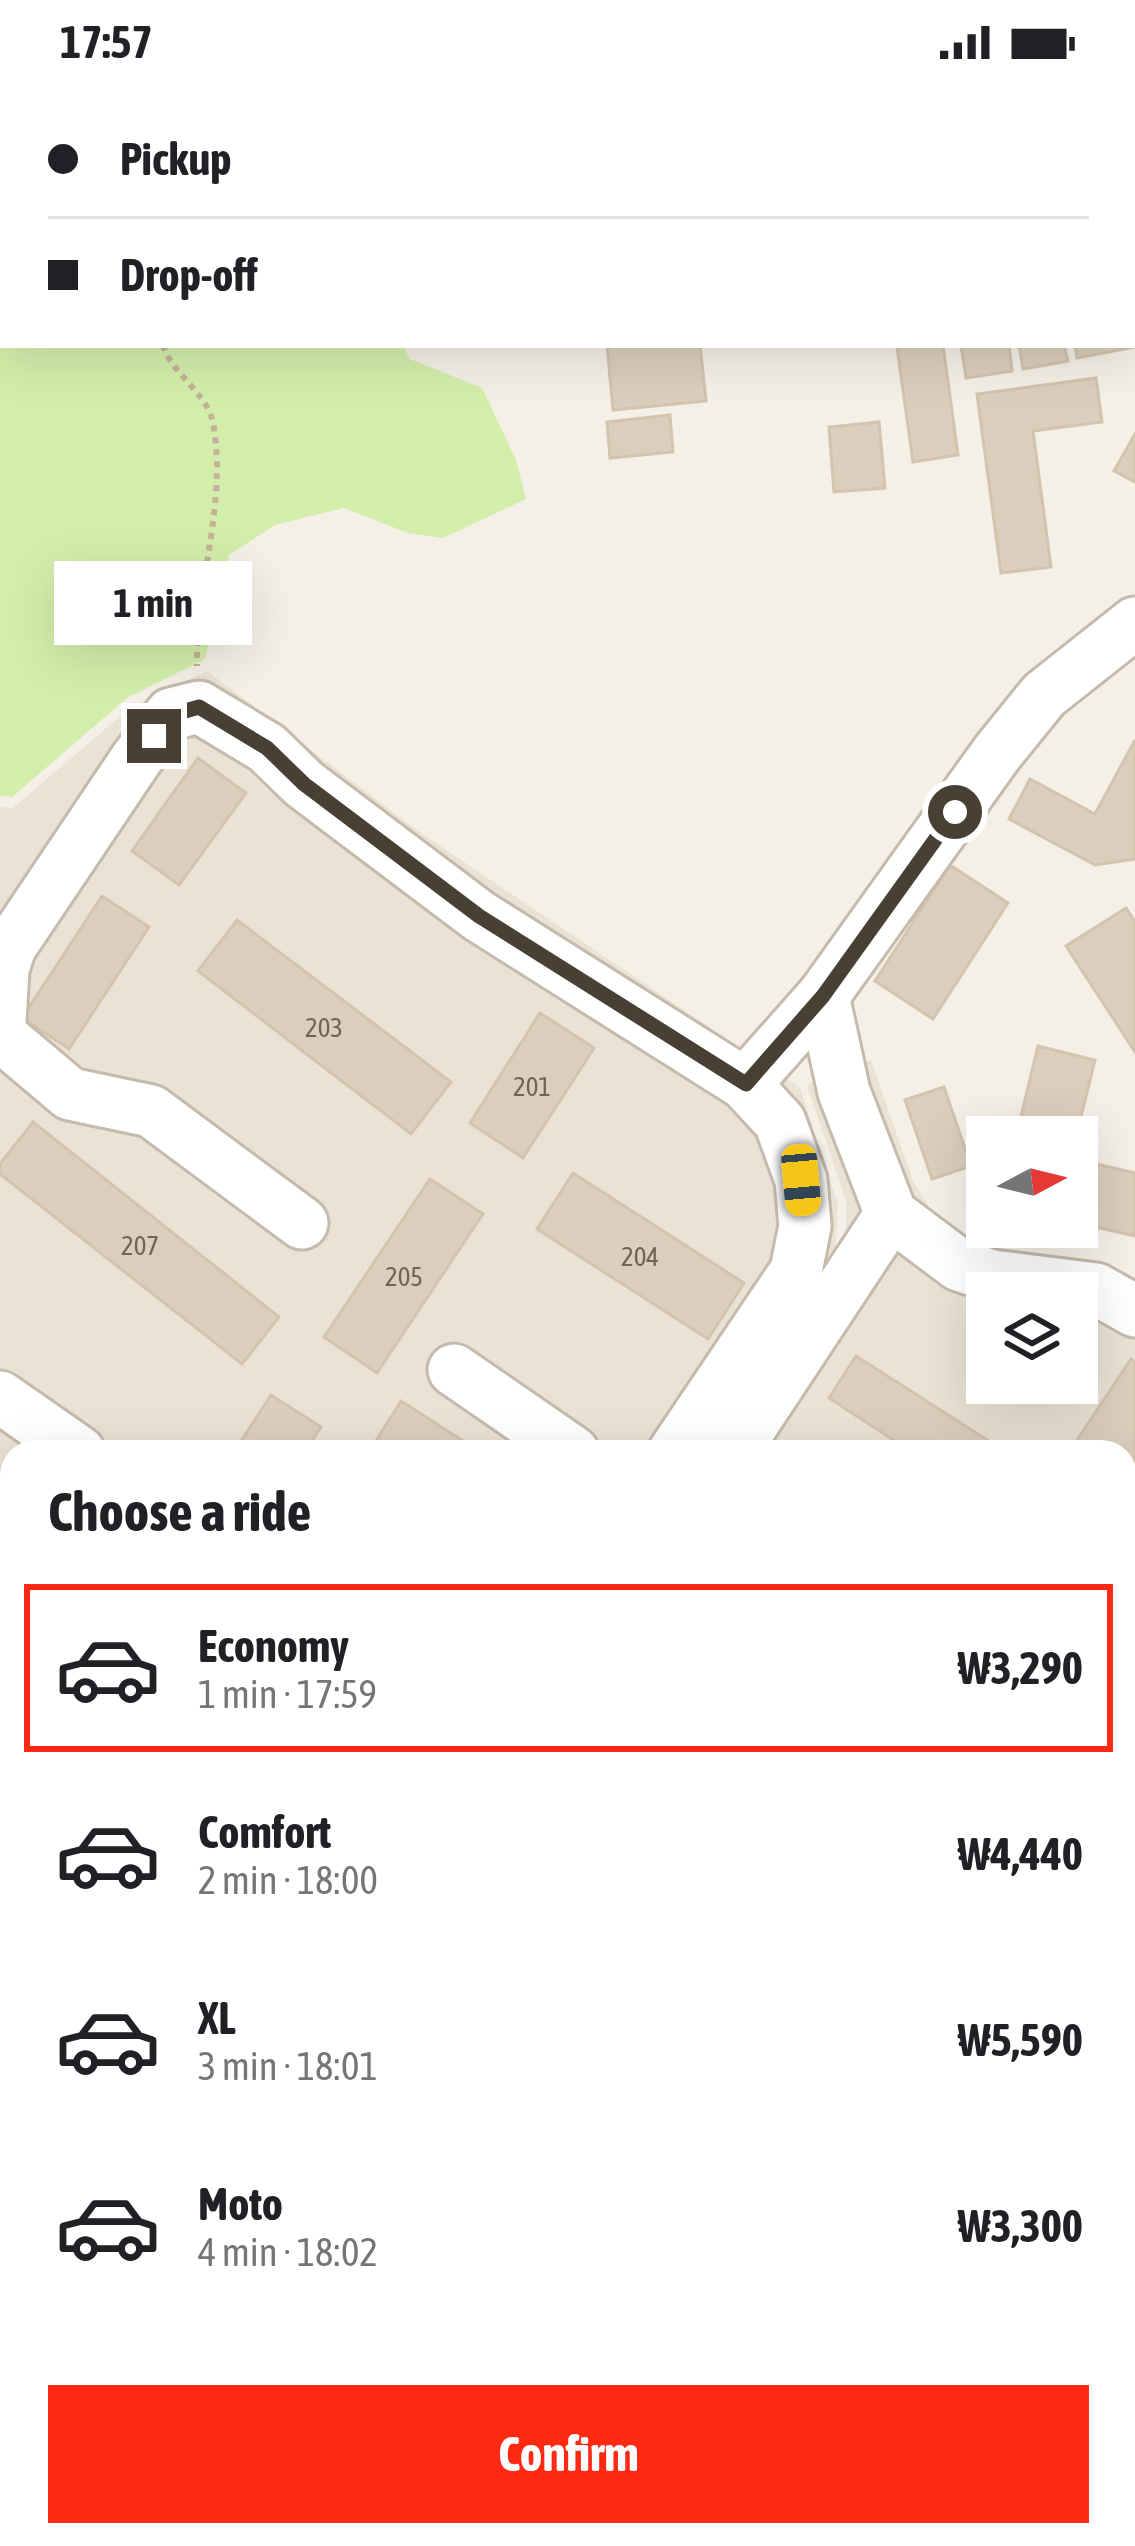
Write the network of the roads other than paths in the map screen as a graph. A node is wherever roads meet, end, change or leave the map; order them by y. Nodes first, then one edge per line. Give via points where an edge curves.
1 (1135, 623) edge
2 (823, 996) junction
3 (0, 1022) edge
4 (0, 1035) edge
5 (746, 1084) junction
6 (891, 1214) junction
7 (302, 1222) dead end
8 (980, 1272) edge
9 (1098, 1290) edge
10 (1135, 1311) edge
11 (454, 1370) dead end
12 (0, 1397) edge
13 (62, 1440) edge
14 (556, 1440) edge
15 (682, 1440) edge
16 (742, 1440) edge

1 - 2 street via 1044,695
2 - 5 street
2 - 6 street via 844,1092
3 - 5 street via 10,947 148,743 171,715 199,707 267,748 479,916
4 - 7 street via 70,1094 151,1112
5 - 15 street via 780,1122 801,1180 805,1226 796,1271
6 - 8 street
6 - 16 street
9 - 10 street
11 - 14 street
12 - 13 street

